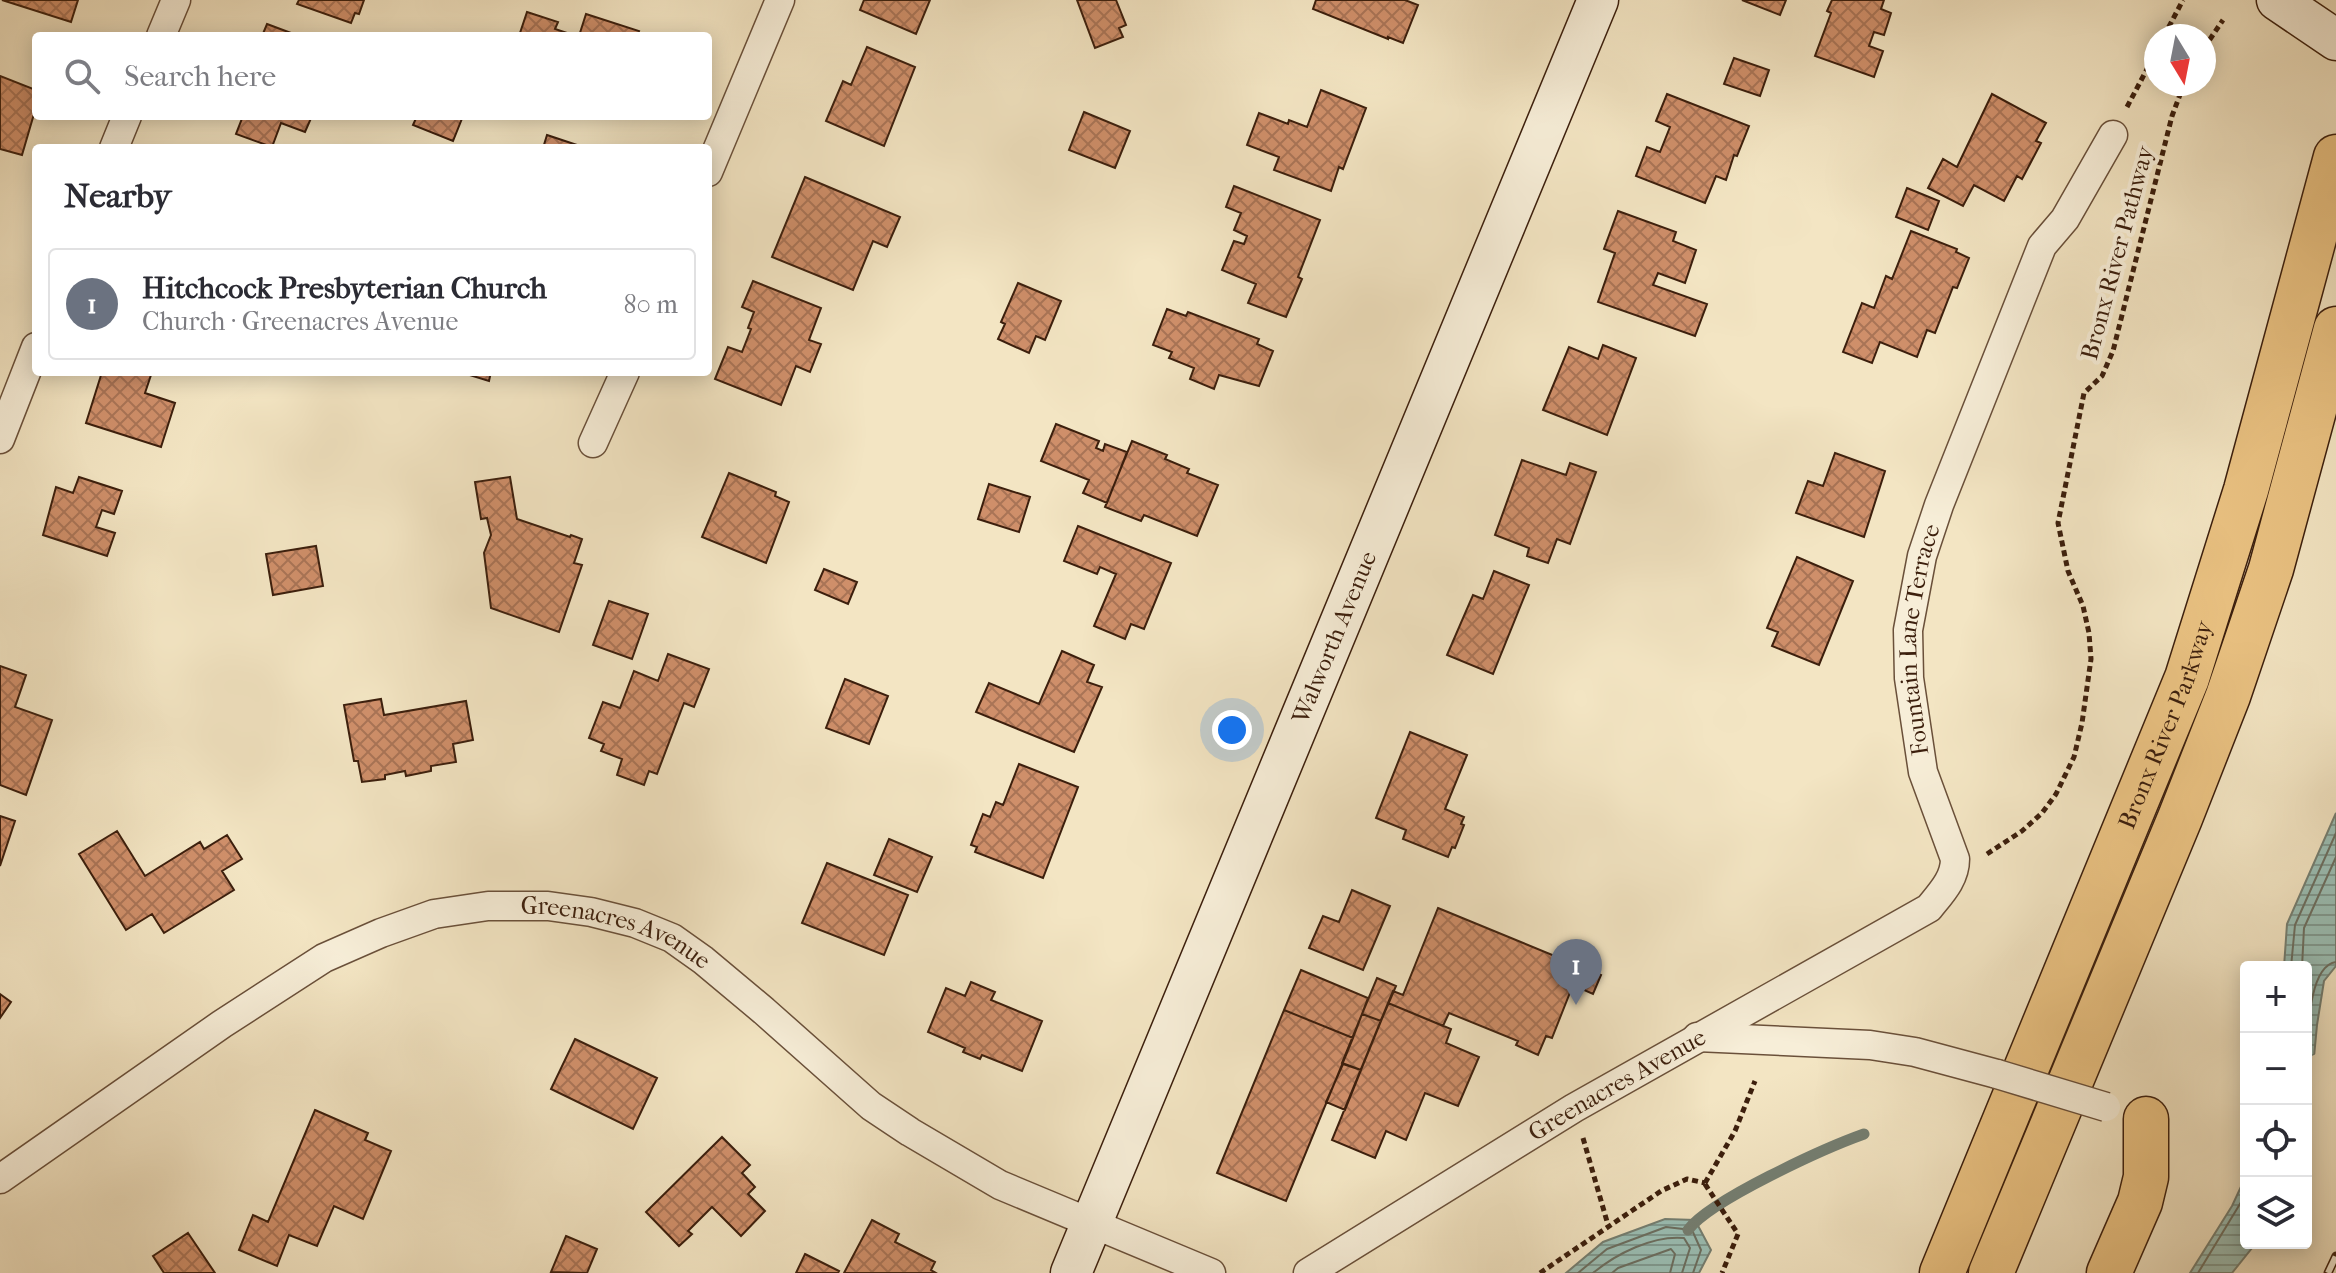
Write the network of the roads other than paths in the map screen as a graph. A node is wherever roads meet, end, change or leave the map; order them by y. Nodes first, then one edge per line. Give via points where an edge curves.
1 (176, 0) edge
2 (780, 0) edge
3 (1598, 0) edge
4 (2277, 0) edge
5 (163, 32) edge
6 (2336, 40) edge
7 (125, 120) edge
8 (2113, 135) road end
9 (116, 144) edge
10 (2336, 157) edge
11 (712, 162) edge
12 (2336, 329) edge
13 (32, 357) edge
14 (623, 376) edge
15 (0, 439) edge
16 (593, 443) dead end
17 (1697, 1037) junction
18 (2126, 1113) joint
19 (0, 1179) edge
20 (1092, 1224) junction
21 (1071, 1273) edge
22 (1211, 1273) edge
23 (1308, 1273) edge
24 (1942, 1273) edge
25 (1991, 1273) edge
26 (2109, 1273) edge

1 - 5 street
2 - 11 street
3 - 20 street, Walworth Avenue
4 - 6 street
7 - 9 street
8 - 17 street, Fountain Lane Terrace via 2065,219 2042,246 1939,505 1919,569 1908,630 1909,678 1923,772 1955,859 1953,872 1929,908
10 - 24 highway, Bronx River Parkway via 2239,516 2187,678
12 - 25 highway, Bronx River Parkway via 2271,569 2228,696
13 - 15 street
14 - 16 street
17 - 18 street, Greenacres Avenue, bridge via 1915,1052
17 - 23 street, Greenacres Avenue
18 - 26 highway via 2147,1153 2143,1190
19 - 20 street, Greenacres Avenue via 324,958 434,914 488,906 548,906 620,919 672,938 897,1124 1000,1185
20 - 21 street, Walworth Avenue
20 - 22 street, Greenacres Avenue

